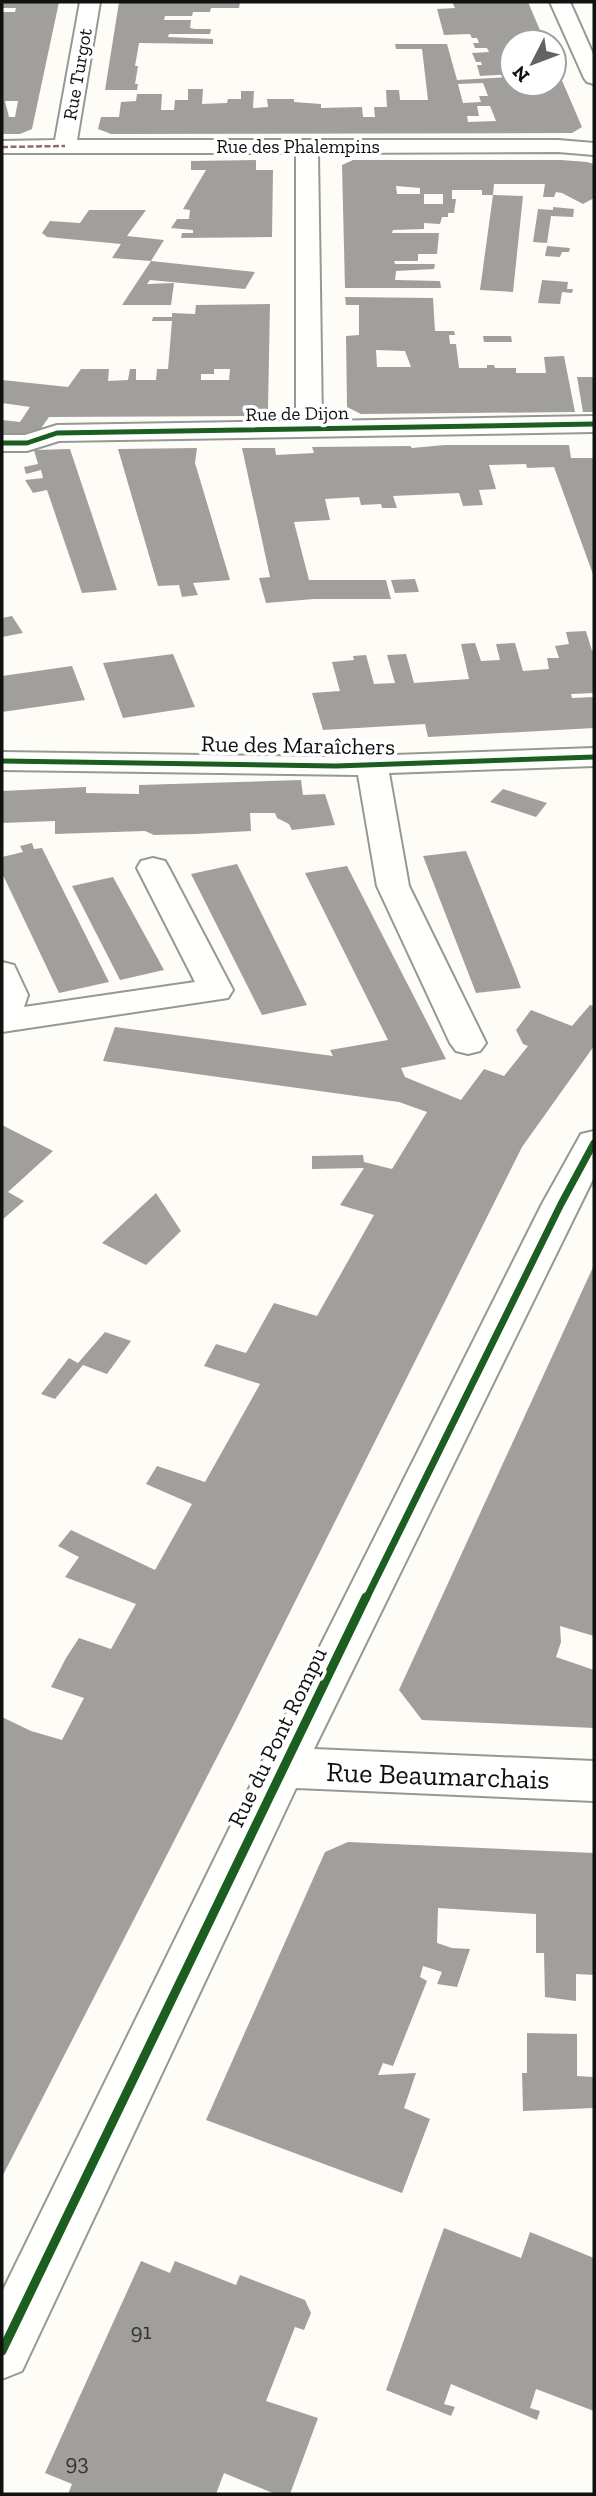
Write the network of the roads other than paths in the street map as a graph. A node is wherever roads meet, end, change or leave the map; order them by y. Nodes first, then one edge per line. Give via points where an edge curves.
1 (90, 2) edge
2 (560, 2) edge
3 (594, 78) edge
4 (65, 146) junction
5 (2, 147) edge
6 (307, 147) junction
7 (594, 149) edge
8 (594, 424) edge
9 (309, 429) junction
10 (2, 443) edge
11 (594, 757) edge
12 (2, 761) edge
13 (372, 766) junction
14 (153, 868) dead end
15 (2, 973) edge
16 (2, 1020) edge
17 (468, 1043) dead end
18 (594, 1143) edge
19 (282, 1768) junction
20 (594, 1781) edge
21 (2, 2351) edge

1 - 4 street, Rue Turgot
2 - 3 street
4 - 5 street, Rue des Phalempins
4 - 6 street, Rue des Phalempins
6 - 7 street, Rue des Phalempins
6 - 9 street
8 - 9 street, Rue de Dijon
9 - 10 street, Rue de Dijon via 57,433 27,443
11 - 13 street, Rue des Maraîchers
12 - 13 street, Rue des Maraîchers
13 - 17 street via 393,886
14 - 16 street via 216,990
15 - 16 street via 11,995
18 - 19 street, Rue du Pont Rompu
19 - 20 street, Rue Beaumarchais
19 - 21 street, Rue du Pont Rompu

